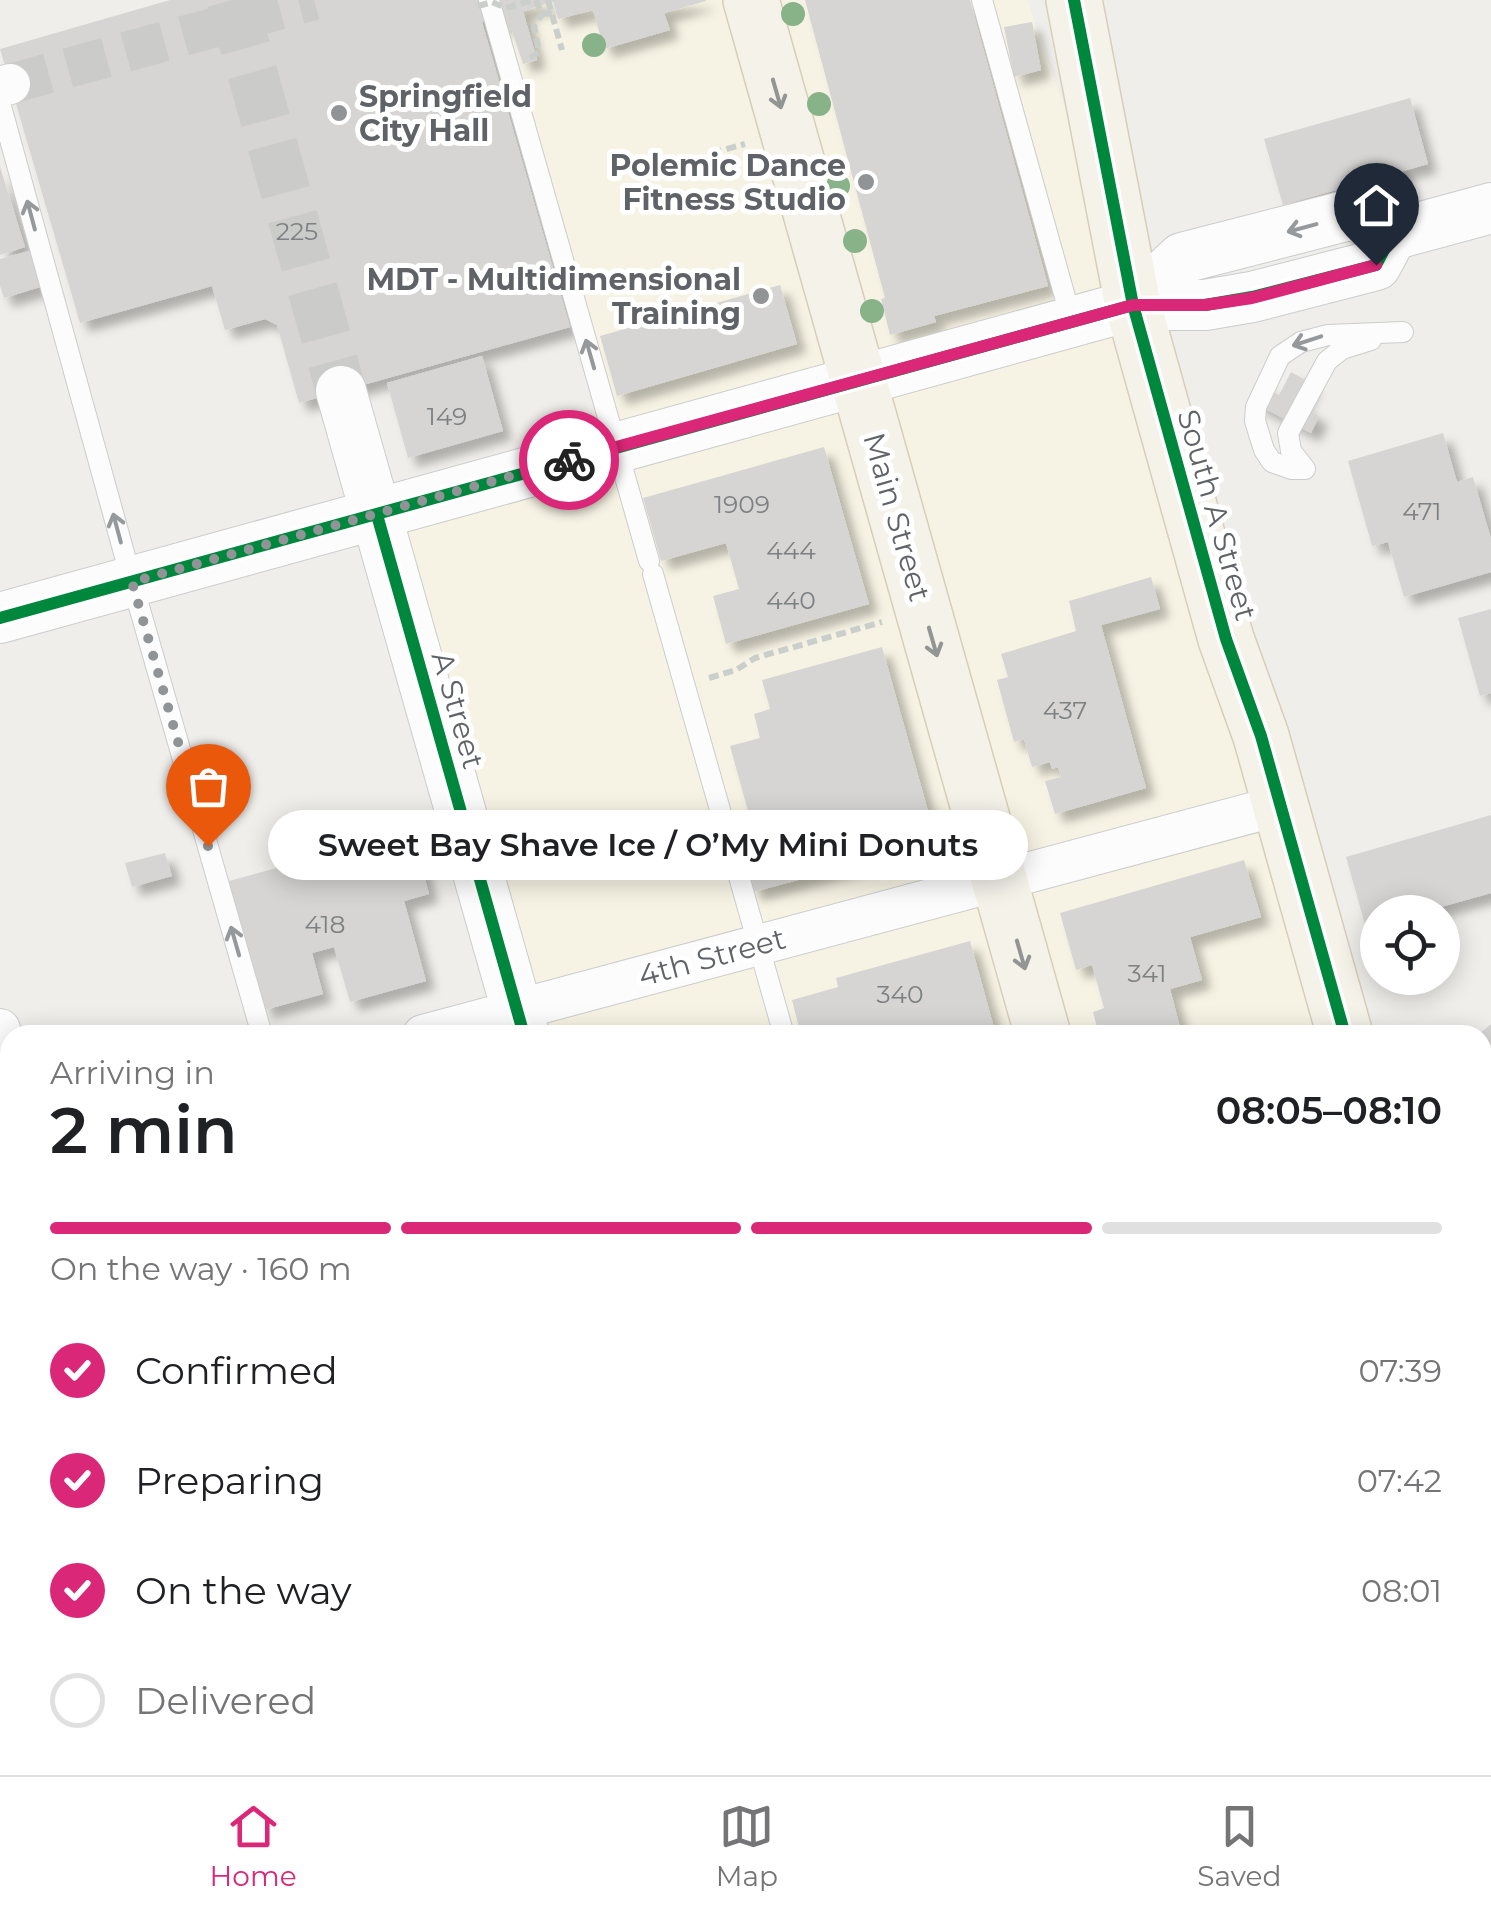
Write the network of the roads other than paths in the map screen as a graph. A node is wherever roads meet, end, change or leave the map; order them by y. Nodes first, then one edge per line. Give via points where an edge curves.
1 (751, 0) edge
2 (982, 0) edge
3 (1074, 0) edge
4 (483, 3) edge
5 (3, 92) edge
6 (1491, 208) edge
7 (1133, 305) junction
8 (1072, 322) junction
9 (858, 380) junction
10 (341, 392) tunnel mouth
11 (616, 448) junction
12 (1306, 469) joint
13 (377, 514) junction
14 (132, 582) junction
15 (0, 618) edge
16 (1281, 805) junction
17 (1000, 880) junction
18 (758, 944) junction
19 (521, 1022) edge
20 (259, 1025) edge
21 (781, 1025) edge
22 (1040, 1025) edge
23 (1342, 1025) edge

1 -> 9 main road, Main Street
2 - 8 lane
3 - 7 main road, South A Street
11 -> 4 lane
14 -> 5 lane
6 - 7 street via 1392,235 1376,265 1252,298
7 - 8 street
7 - 16 main road, South A Street via 1226,640
8 - 9 street
9 - 11 street
9 -> 17 main road, Main Street
10 - 13 street, A Street
11 - 13 street
11 - 18 lane
12 -> 12 lane via 1291,451 1288,434 1322,368 1342,350 1404,332 1328,335 1280,356 1256,421 1272,462
13 - 14 street
13 - 19 street, A Street
14 - 15 street
20 -> 14 lane
16 - 17 street, 4th Street
16 - 23 main road, South A Street
17 - 18 street, 4th Street
17 -> 22 main road, Main Street
18 - 19 street, 4th Street
18 - 21 lane

